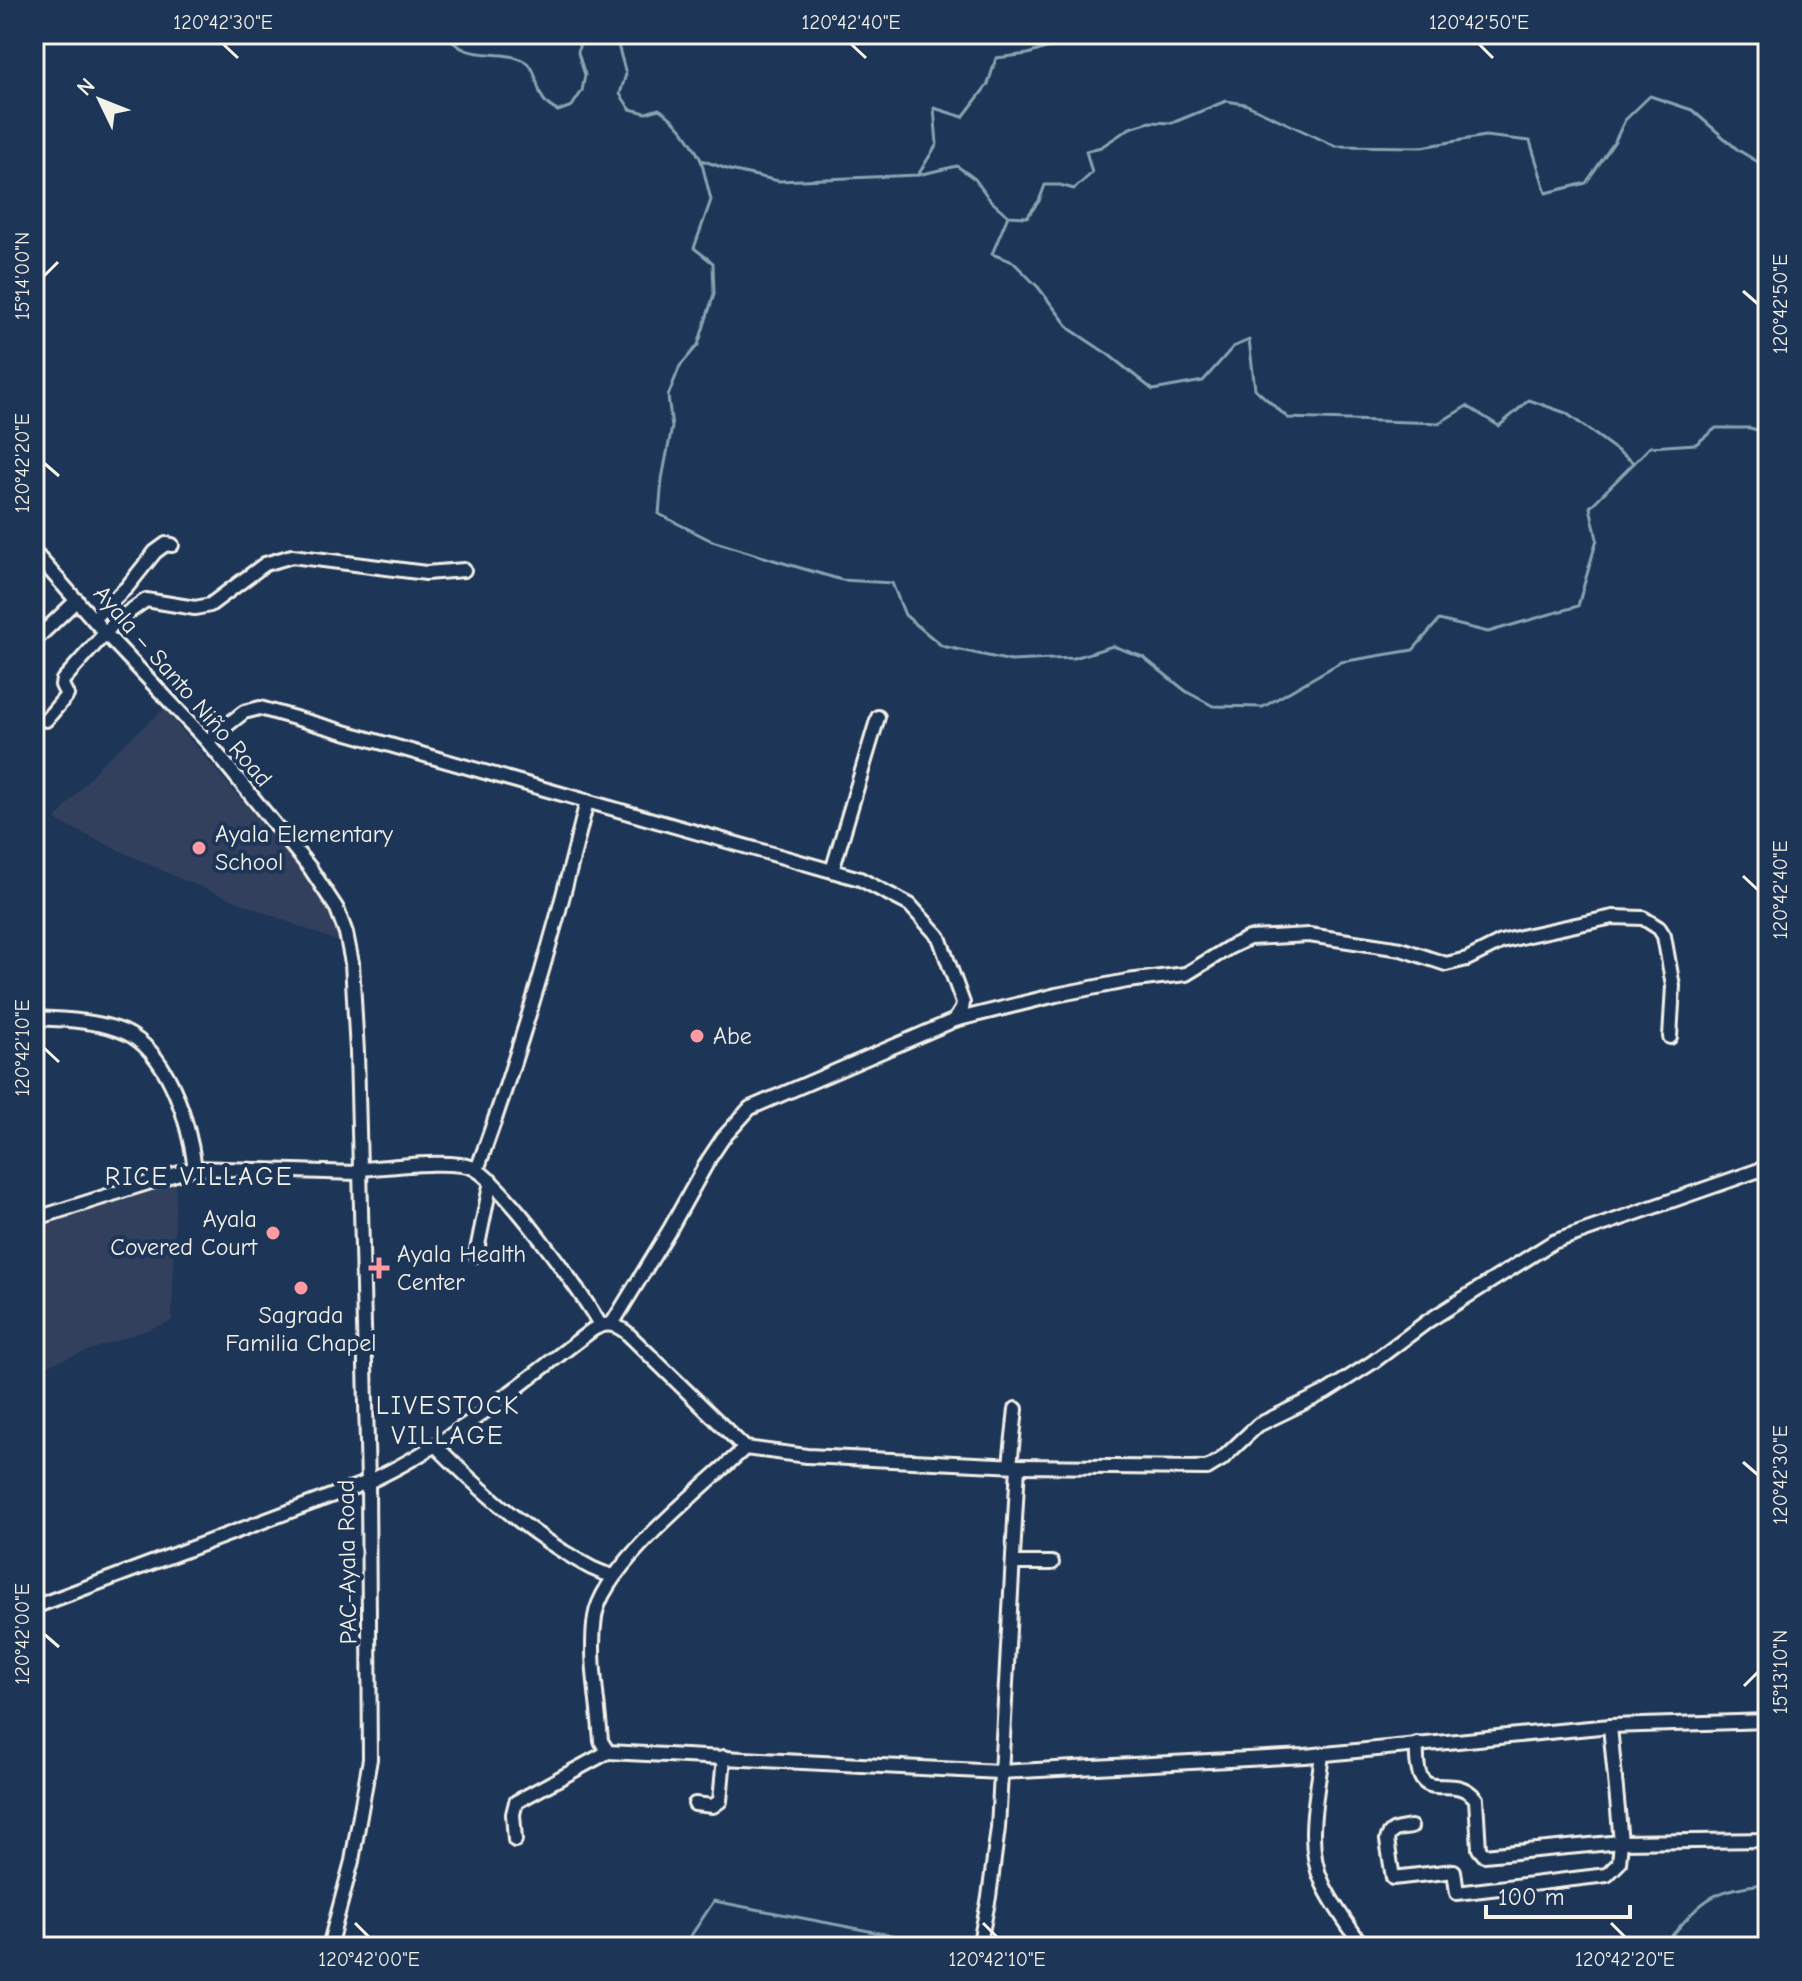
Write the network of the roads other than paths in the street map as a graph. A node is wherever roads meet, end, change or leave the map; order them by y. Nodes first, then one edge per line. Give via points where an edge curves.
1 (172, 545) dead end
2 (35, 555) edge
3 (464, 570) dead end
4 (77, 600) junction
5 (93, 619) junction
6 (106, 634) junction
7 (34, 641) edge
8 (878, 717) dead end
9 (46, 720) dead end
10 (207, 741) junction
11 (587, 801) junction
12 (832, 871) junction
13 (34, 1018) edge
14 (955, 1020) junction
15 (1670, 1037) dead end
16 (1768, 1167) edge
17 (195, 1168) junction
18 (477, 1170) junction
19 (358, 1171) junction
20 (491, 1181) junction
21 (34, 1219) edge
22 (476, 1255) dead end
23 (606, 1325) junction
24 (1016, 1409) dead end
25 (436, 1446) junction
26 (745, 1448) junction
27 (1014, 1466) junction
28 (368, 1482) junction
29 (1013, 1563) junction
30 (1052, 1563) dead end
31 (614, 1576) junction
32 (34, 1607) edge
33 (1768, 1721) edge
34 (1610, 1726) junction
35 (1417, 1744) junction
36 (608, 1752) junction
37 (1322, 1755) junction
38 (724, 1757) junction
39 (1000, 1772) junction
40 (695, 1804) dead end
41 (1411, 1827) dead end
42 (515, 1840) dead end
43 (1768, 1840) edge
44 (1621, 1842) junction
45 (329, 1947) edge
46 (979, 1947) edge
47 (1363, 1947) edge

1 - 5 street via 155,552
2 - 4 street, Ayala – Santo Niño Road
3 - 6 street via 426,573 292,556 265,564 210,605 195,608 146,600
4 - 5 street, Ayala – Santo Niño Road
4 - 7 street
5 - 6 street, Ayala – Santo Niño Road
6 - 9 street via 63,680 65,700
6 - 10 street, Ayala – Santo Niño Road
8 - 12 street
10 - 11 street via 244,712 260,708
10 - 19 street, Ayala – Santo Niño Road via 310,868 346,933 357,1052
11 - 12 street
11 - 18 street via 531,1007
12 - 14 street via 910,905 939,937 963,1003
13 - 17 street via 70,1019 131,1035 154,1056 174,1090
14 - 15 street via 1056,995 1186,974 1260,936 1346,940 1446,964 1501,942 1629,916 1652,922 1664,936 1673,986
14 - 23 street via 746,1112 709,1159
16 - 27 street via 1553,1242 1326,1392 1258,1425 1207,1468
17 - 19 street
17 - 21 street
18 - 19 street via 451,1165
18 - 20 street
19 - 28 street, PAC-Ayala Road
20 - 22 street
20 - 23 street
23 - 25 street
23 - 26 street via 633,1338
24 - 27 street
25 - 28 street
25 - 31 street via 498,1506 599,1573
26 - 27 street
26 - 31 street
27 - 29 street
28 - 32 street
28 - 45 street, PAC-Ayala Road via 370,1759 352,1861
29 - 30 street
29 - 39 street
31 - 36 street via 595,1613 593,1648 601,1741
33 - 34 street
34 - 35 street
34 - 44 street
35 - 37 street
35 - 44 street via 1416,1767 1427,1785 1461,1788 1476,1799 1479,1849 1484,1855
36 - 38 street
36 - 42 street via 516,1802
37 - 39 street
37 - 47 street via 1313,1832 1316,1864
38 - 39 street
38 - 40 street via 720,1801 713,1806
39 - 46 street via 998,1828
41 - 44 street via 1389,1833 1393,1878 1454,1871 1457,1893 1607,1875 1619,1863
43 - 44 street

